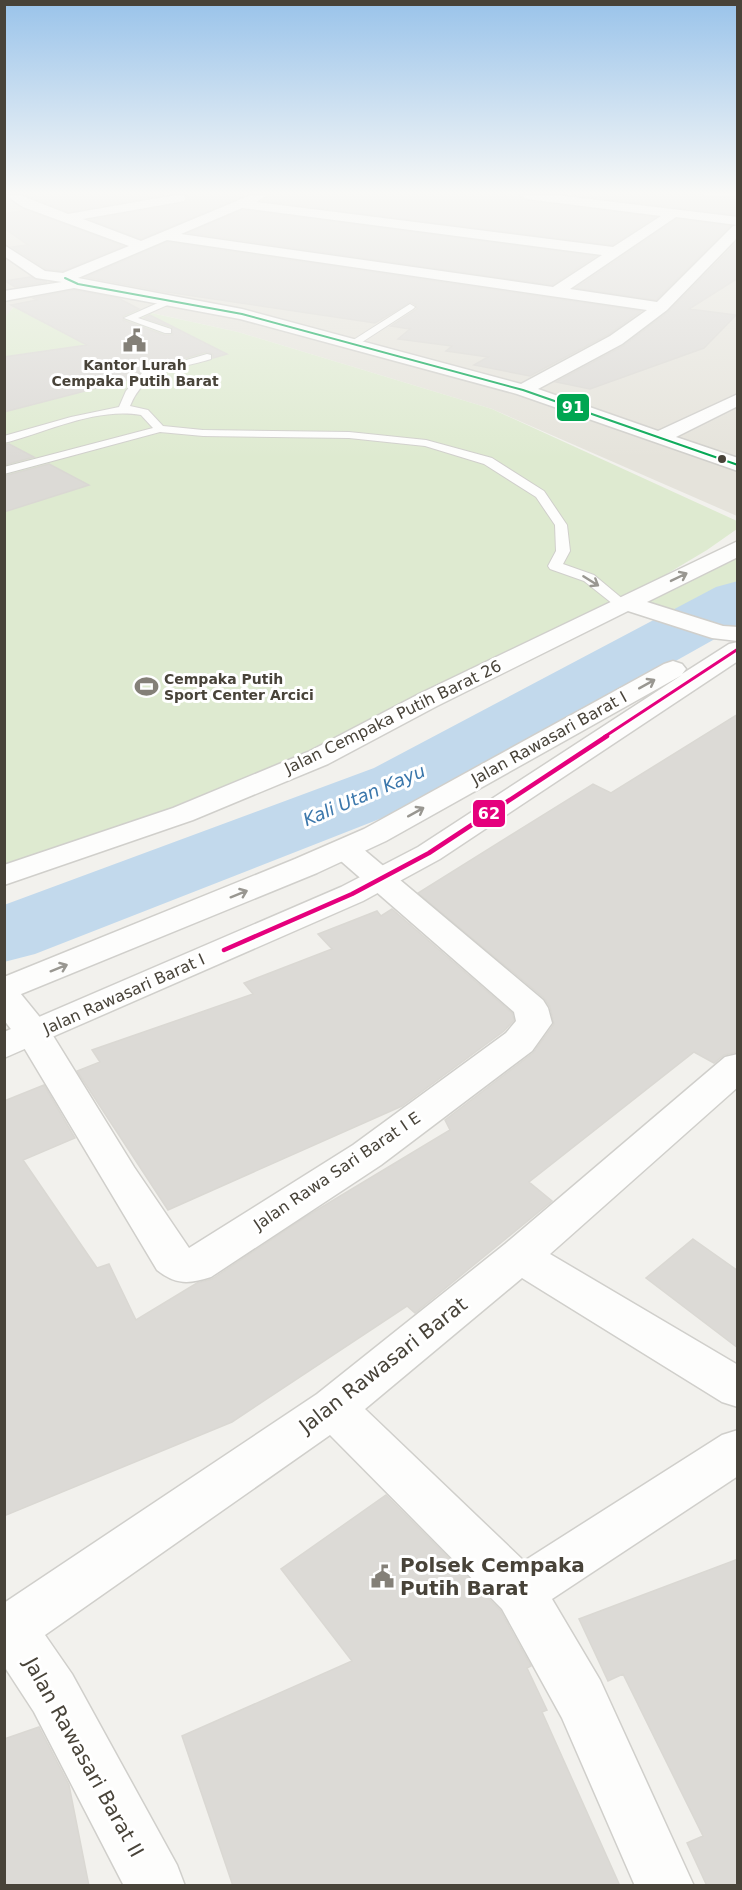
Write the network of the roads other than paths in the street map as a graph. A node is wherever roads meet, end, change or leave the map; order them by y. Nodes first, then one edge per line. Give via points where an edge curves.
1 (62, 283) edge
2 (83, 283) edge
3 (495, 283) edge
4 (569, 283) edge
5 (684, 283) edge
6 (556, 292) junction
7 (4, 296) edge
8 (169, 301) junction
9 (410, 307) dead end
10 (661, 307) junction
11 (168, 331) dead end
12 (352, 344) junction
13 (207, 357) dead end
14 (523, 390) junction
15 (738, 399) edge
16 (123, 410) junction
17 (160, 429) junction
18 (659, 438) junction
19 (4, 440) edge
20 (738, 465) edge
21 (4, 471) edge
22 (738, 548) edge
23 (626, 607) junction
24 (726, 636) edge
25 (559, 733) junction
26 (590, 748) junction
27 (345, 849) junction
28 (4, 876) edge
29 (379, 880) junction
30 (4, 990) edge
31 (4, 996) edge
32 (19, 1040) edge
33 (732, 1078) edge
34 (520, 1256) junction
35 (738, 1388) edge
36 (333, 1408) junction
37 (738, 1450) edge
38 (520, 1592) junction
39 (8, 1632) edge
40 (156, 1886) edge
41 (665, 1886) edge

1 - 7 street
2 - 8 street
3 - 6 street
4 - 6 street
5 - 10 street
6 - 10 street
8 - 11 lane via 129,318
8 - 12 street via 242,314
9 - 12 lane
10 - 14 street via 616,340
12 - 14 street
13 - 16 lane via 146,375 131,391
14 - 18 street
15 - 18 street
16 - 17 lane via 145,412
16 - 19 lane
17 - 21 lane
17 - 23 lane via 349,435 426,443 488,461 540,494 561,525 562,551 555,566 568,581
18 - 20 street
23 -> 22 street, Jalan Cempaka Putih Barat 26
23 - 24 street
23 - 28 street, Jalan Cempaka Putih Barat 26 via 318,758 183,814
25 -> 24 street, Jalan Rawasari Barat I
24 - 26 street, Jalan Rawasari Barat I
25 - 26 street
27 -> 25 street, Jalan Rawasari Barat I
26 - 29 street, Jalan Rawasari Barat I via 429,853
27 - 29 street, Jalan Rawa Sari Barat I E
30 -> 27 street, Jalan Rawasari Barat I
29 - 32 street, Jalan Rawasari Barat I
29 - 32 street, Jalan Rawa Sari Barat I E via 531,1008 534,1023 519,1042 367,1155 196,1265 183,1267 172,1258 120,1177
31 - 32 street, Jalan Rawa Sari Barat I E
33 - 34 street, Jalan Rawasari Barat
34 - 35 street
34 - 36 street, Jalan Rawasari Barat
36 - 38 street
36 - 39 street, Jalan Rawasari Barat
37 - 38 street
38 - 41 street via 581,1699
39 - 40 street, Jalan Rawasari Barat II via 53,1694

